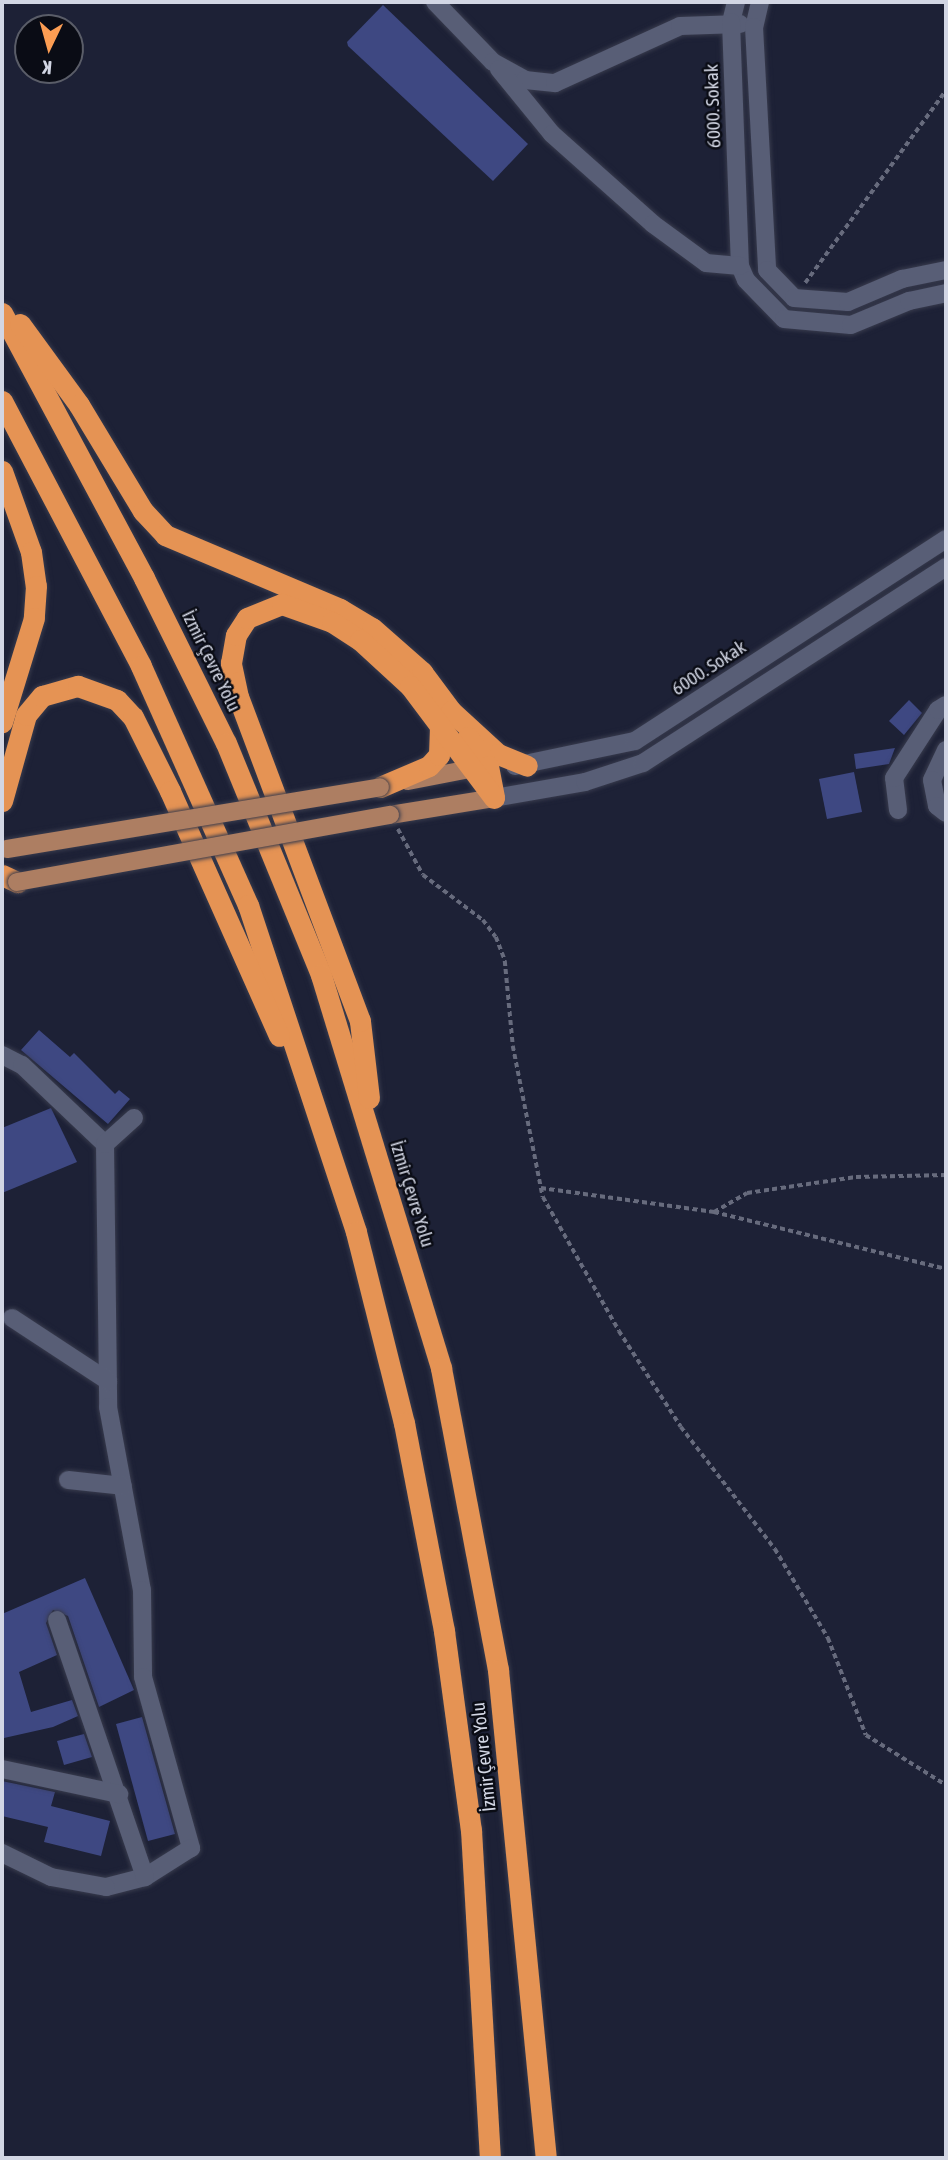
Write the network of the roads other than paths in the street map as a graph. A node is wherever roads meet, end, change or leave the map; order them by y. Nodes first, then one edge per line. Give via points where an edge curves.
1 (736, 2) edge
2 (760, 2) edge
3 (438, 3) edge
4 (731, 22) junction
5 (754, 27) junction
6 (493, 62) junction
7 (740, 266) junction
8 (946, 270) edge
9 (946, 293) edge
10 (2, 299) edge
11 (2, 313) edge
12 (2, 401) edge
13 (2, 471) edge
14 (946, 539) edge
15 (946, 568) edge
16 (946, 705) edge
17 (445, 720) junction
18 (2, 722) edge
19 (946, 750) edge
20 (527, 766) junction
21 (479, 767) junction
22 (380, 787) junction
23 (494, 798) junction
24 (2, 801) edge
25 (898, 810) dead end
26 (946, 813) edge
27 (5, 850) edge
28 (7, 881) edge
29 (2, 1055) edge
30 (134, 1118) dead end
31 (105, 1144) junction
32 (377, 1159) junction
33 (336, 1169) junction
34 (12, 1318) dead end
35 (107, 1381) junction
36 (68, 1480) dead end
37 (123, 1486) junction
38 (57, 1620) dead end
39 (2, 1769) edge
40 (119, 1794) junction
41 (2, 1853) edge
42 (145, 1877) junction
43 (490, 2158) edge
44 (546, 2158) edge

1 - 4 street, 6000. Sokak
2 - 5 street
3 - 6 street
4 - 5 street
4 - 6 street via 680,26 555,83 525,80
4 - 7 street, 6000. Sokak
5 - 8 street via 767,270 794,298 848,303 902,279
6 - 7 street via 552,134 653,223 706,262
7 - 9 street via 746,280 784,319 851,325 909,301
10 - 17 highway via 79,405 143,511 165,535 318,599 372,628 422,671
11 - 32 highway, İzmir Çevre Yolu via 144,578 226,743 321,975
12 - 33 highway, İzmir Çevre Yolu via 141,666 248,905
13 - 18 highway via 31,552 36,586 34,618
14 - 20 street, 6000. Sokak via 635,741
15 - 23 street via 643,762 585,782
16 - 25 street via 938,710 894,778
17 - 20 highway via 498,754
17 - 21 highway
17 - 22 highway via 439,755 429,766
17 - 32 highway via 360,640 305,609 282,604 262,610 247,618 236,635 231,663 239,697 360,1021
19 - 26 street via 932,780 937,806
20 - 21 street, 6000. Sokak
21 - 22 main road
21 - 23 highway
22 - 27 main road, bridge
23 - 28 main road, bridge
24 - 33 highway via 26,715 41,696 70,686 100,690 133,717
29 - 31 street via 22,1065
30 - 31 street
31 - 35 street
32 - 44 highway, İzmir Çevre Yolu via 441,1368 498,1670
33 - 43 highway, İzmir Çevre Yolu via 404,1423 444,1631 471,1830
34 - 35 street
35 - 37 street
36 - 37 street
37 - 42 street via 142,1590 143,1677 191,1847
38 - 40 street
39 - 40 street
40 - 42 street
41 - 42 street via 51,1877 106,1887

